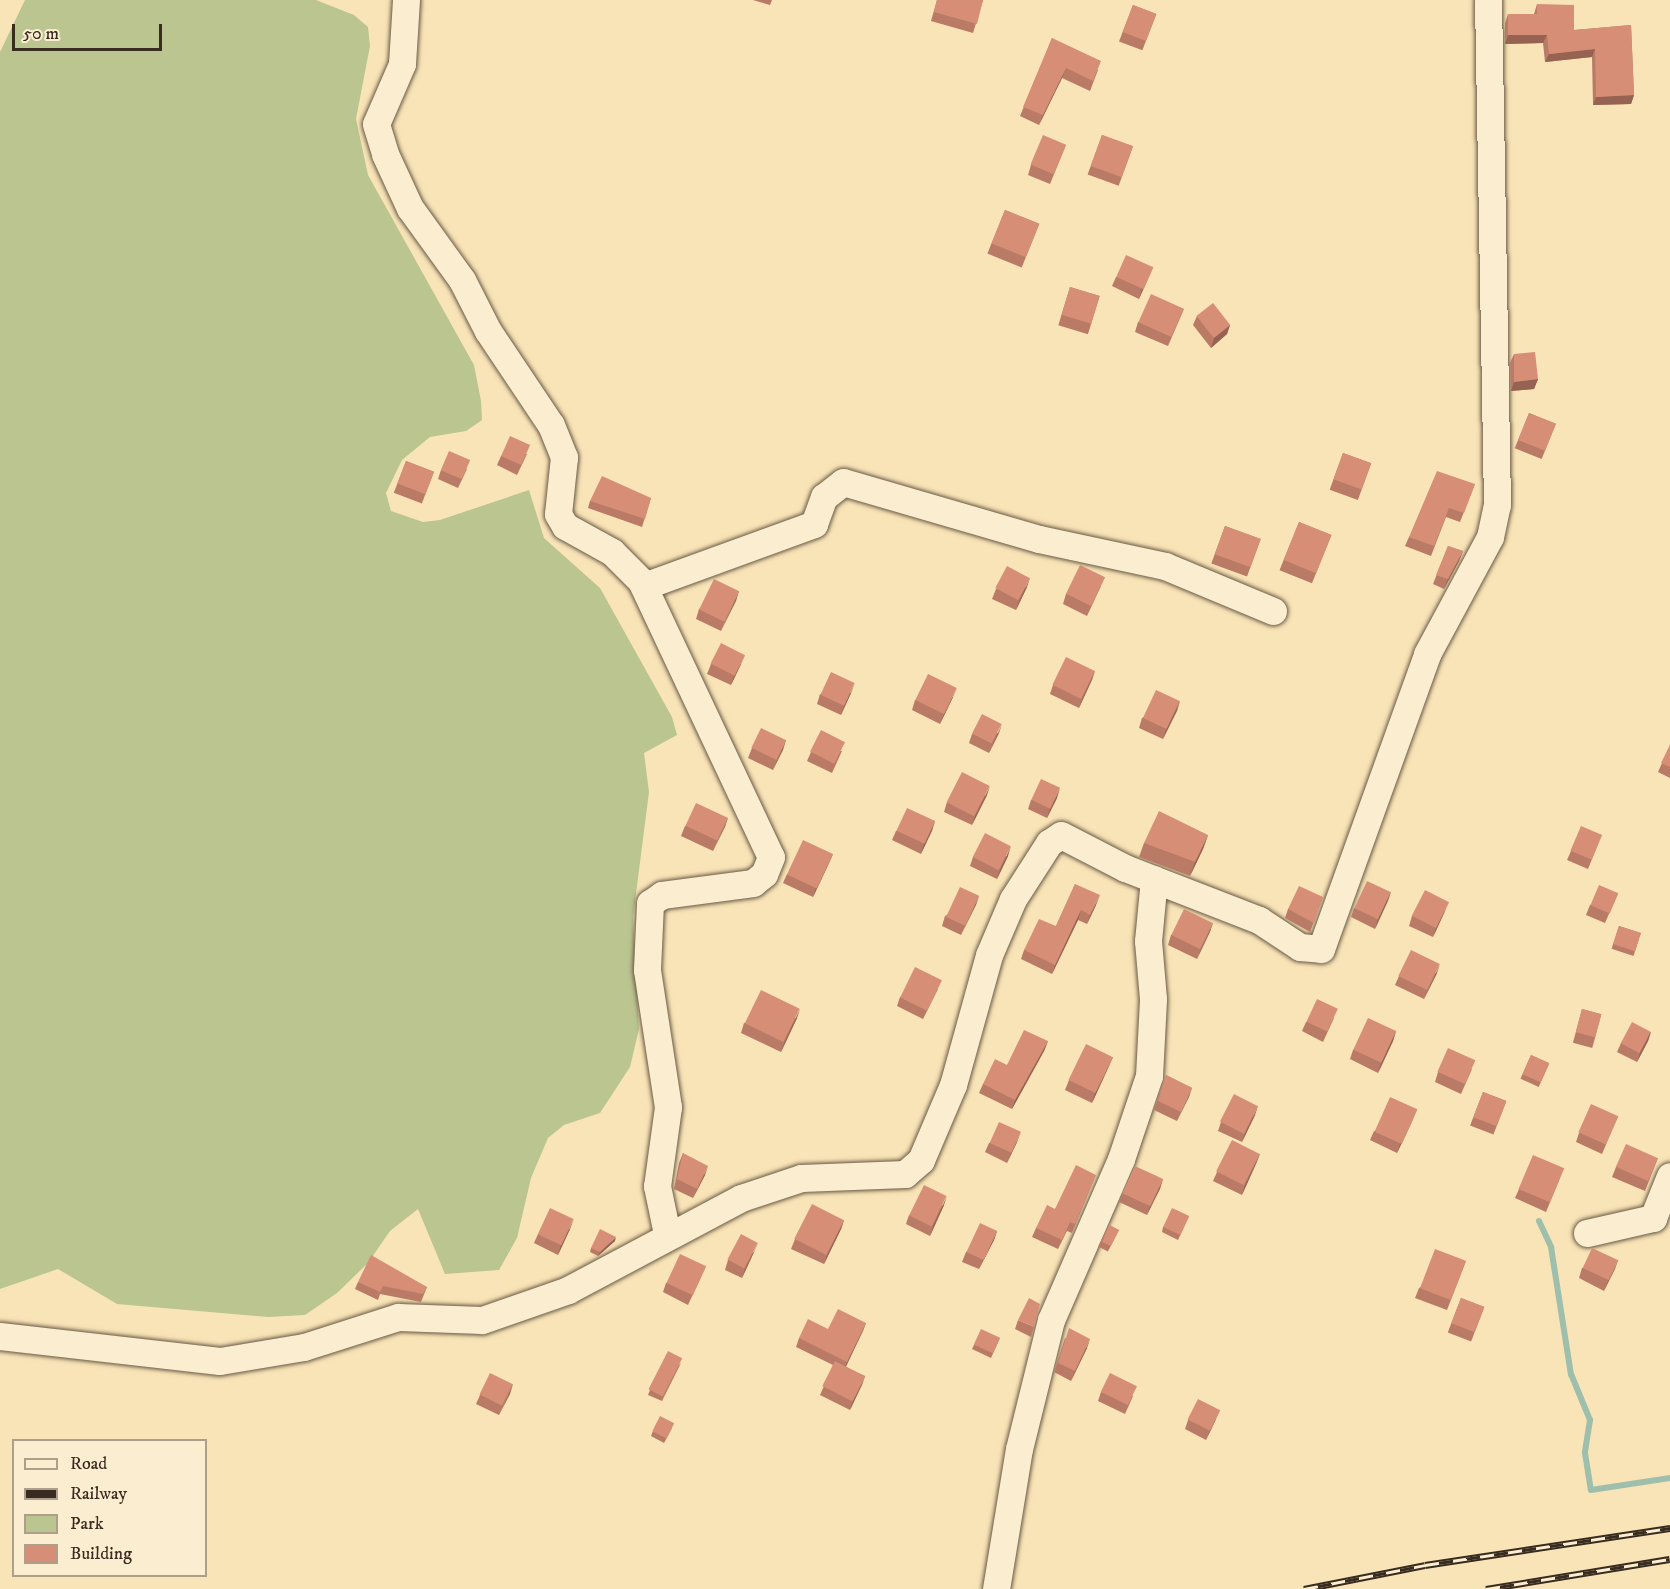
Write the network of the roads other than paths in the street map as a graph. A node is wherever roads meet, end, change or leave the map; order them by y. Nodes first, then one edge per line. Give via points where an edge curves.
1 (406, 0) edge
2 (1488, 0) edge
3 (644, 586) junction
4 (1273, 611) dead end
5 (1154, 879) junction
6 (1670, 1176) edge
7 (1587, 1233) dead end
8 (667, 1234) junction
9 (0, 1336) edge
10 (996, 1589) edge

1 - 3 street via 402,64 376,124 385,154 410,208 462,280 488,331 551,425 564,457 558,514 565,526 612,552
2 - 5 street via 1497,482 1490,537 1427,654 1321,949 1300,947 1258,920
3 - 4 street via 814,524 824,497 843,482 1039,539 1165,566
3 - 8 street via 771,857 764,874 753,883 662,895 650,903 647,970 668,1107 657,1186
5 - 8 street via 1060,835 1048,843 1013,899 989,955 953,1085 921,1160 905,1174 801,1178 741,1198
5 - 10 street via 1148,941 1153,999 1149,1076 1121,1159 1051,1320 1019,1449
6 - 7 street via 1653,1218
8 - 9 street via 568,1290 511,1314 461,1322 398,1317 304,1347 220,1361

